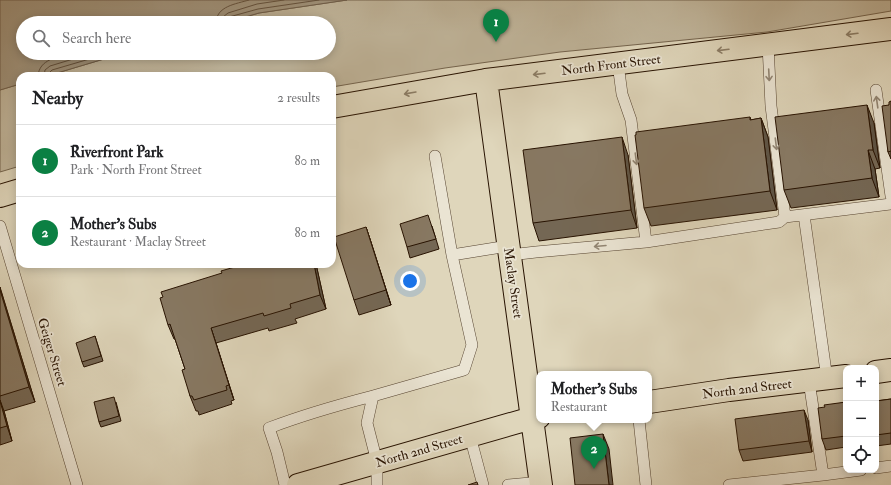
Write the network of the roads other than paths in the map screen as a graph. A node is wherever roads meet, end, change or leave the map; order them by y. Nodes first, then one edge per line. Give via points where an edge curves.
1 (891, 29) edge
2 (768, 45) junction
3 (618, 64) junction
4 (486, 80) junction
5 (876, 90) dead end
6 (336, 106) edge
7 (435, 156) dead end
8 (16, 191) edge
9 (891, 192) edge
10 (0, 196) edge
11 (891, 204) edge
12 (804, 215) junction
13 (785, 217) junction
14 (0, 226) edge
15 (2, 242) edge
16 (646, 242) junction
17 (509, 251) junction
18 (452, 255) junction
19 (891, 370) edge
20 (879, 372) edge
21 (828, 379) edge
22 (373, 396) junction
23 (652, 402) edge
24 (535, 418) edge
25 (639, 423) edge
26 (470, 436) junction
27 (377, 462) junction
28 (891, 466) edge
29 (879, 468) edge
30 (843, 472) edge
31 (823, 475) junction
32 (541, 483) edge
33 (77, 485) edge
34 (285, 485) edge
35 (298, 485) edge
36 (377, 485) edge
37 (483, 485) edge
38 (508, 485) edge
39 (646, 485) edge
40 (729, 485) edge

1 -> 2 main road, North Front Street
2 -> 3 main road, North Front Street
2 -> 13 lane via 771,106
3 -> 4 main road, North Front Street
3 -> 16 lane via 622,94 631,120
4 -> 6 main road, North Front Street
4 - 17 main road, Maclay Street
9 -> 5 lane
7 - 18 lane
8 - 10 main road
11 - 12 lane
12 - 13 lane
12 - 21 lane
13 - 16 lane via 779,222
14 - 15 lane, Geiger Street
15 - 33 lane, Geiger Street
16 -> 17 lane via 536,252
17 - 18 lane
17 - 24 main road, Maclay Street
18 - 22 lane via 472,345 464,370
19 - 20 main road
21 - 23 main road, North 2nd Street
21 - 31 lane
22 - 27 lane via 367,423
22 - 34 lane via 306,414 269,428
24 - 26 main road, North 2nd Street
24 - 32 main road, Maclay Street
25 - 39 lane
26 - 27 main road, North 2nd Street
26 - 37 lane
27 - 35 main road, North 2nd Street
27 - 36 lane
28 - 29 lane
30 - 31 lane
31 - 40 lane
32 - 38 lane

